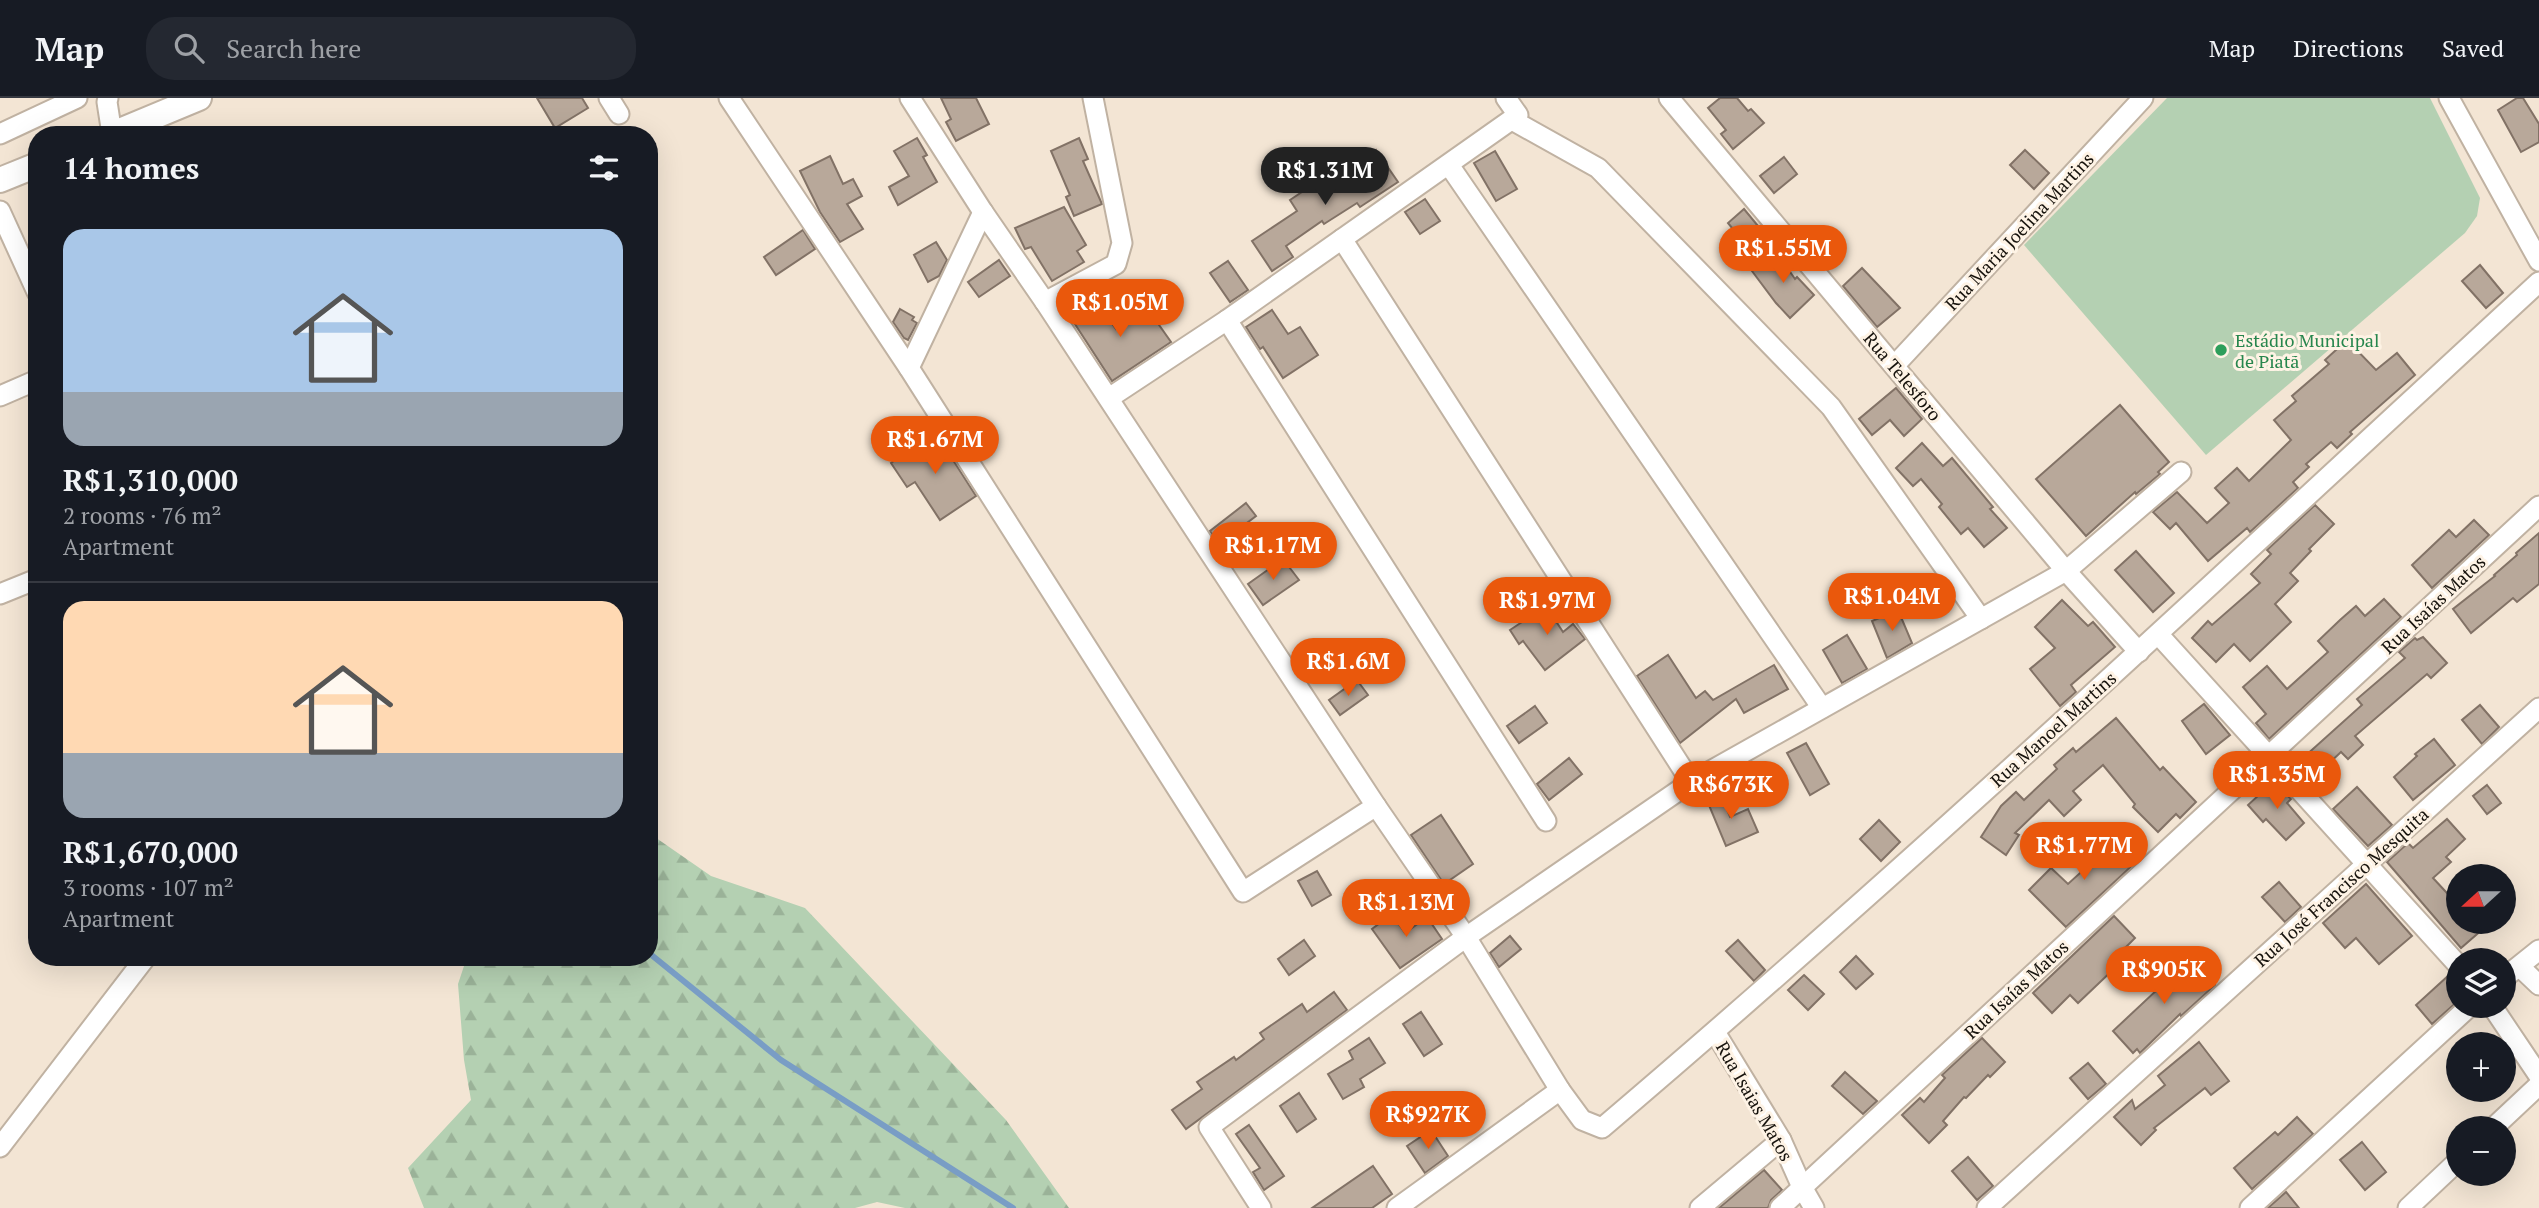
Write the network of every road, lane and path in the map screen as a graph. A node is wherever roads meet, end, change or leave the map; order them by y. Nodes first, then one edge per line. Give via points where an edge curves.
1 (77, 98) edge
2 (108, 98) edge
3 (199, 98) edge
4 (729, 98) edge
5 (910, 98) edge
6 (1093, 98) edge
7 (1506, 98) edge
8 (1669, 98) edge
9 (2143, 98) edge
10 (2449, 98) edge
11 (1512, 120) junction
12 (110, 126) edge
13 (131, 126) edge
14 (0, 134) edge
15 (1451, 168) dead end
16 (28, 169) edge
17 (0, 180) edge
18 (0, 211) edge
19 (983, 212) junction
20 (1342, 239) junction
21 (2539, 261) edge
22 (28, 272) edge
23 (2539, 282) edge
24 (1045, 302) junction
25 (1227, 320) junction
26 (1895, 365) junction
27 (909, 369) junction
28 (28, 384) edge
29 (0, 396) edge
30 (1109, 398) junction
31 (2181, 472) dead end
32 (2539, 506) edge
33 (2066, 571) junction
34 (28, 583) edge
35 (0, 594) edge
36 (1981, 619) junction
37 (2158, 634) junction
38 (2139, 652) junction
39 (1822, 708) junction
40 (2539, 708) edge
41 (2268, 757) junction
42 (1691, 782) junction
43 (1376, 806) junction
44 (1546, 821) dead end
45 (2366, 864) junction
46 (1466, 937) junction
47 (2539, 950) edge
48 (2446, 952) edge
49 (139, 966) edge
50 (2516, 970) edge
51 (2516, 975) edge
52 (2539, 985) edge
53 (2457, 1018) edge
54 (2500, 1018) edge
55 (1716, 1032) junction
56 (2539, 1076) edge
57 (2539, 1085) edge
58 (1560, 1090) junction
59 (2506, 1116) edge
60 (1782, 1140) junction
61 (0, 1147) edge
62 (2446, 1172) edge
63 (1802, 1186) junction
64 (1261, 1208) edge
65 (1397, 1208) edge
66 (1700, 1208) edge
67 (1780, 1208) edge
68 (1814, 1208) edge
69 (1987, 1208) edge
70 (2250, 1208) edge
71 (2408, 1208) edge

1 - 14 street
2 - 12 street
3 - 13 main road
4 - 27 street
5 - 19 street
6 - 24 street via 1122,243 1116,264
7 - 11 street via 1518,116
8 - 26 street, Rua Telesforo
9 - 26 street, Rua Maria Joelina Martins
10 - 21 street
11 - 20 street
11 - 36 street via 1598,168 1831,407
15 - 39 street
16 - 17 main road
18 - 22 street
19 - 24 street
19 - 27 street
20 - 25 street
20 - 42 street
23 - 37 street, Rua Manoel Martins
24 - 30 street
25 - 30 street
25 - 44 street
26 - 33 street, Rua Telesforo
27 - 43 street via 1243,892
28 - 29 street
30 - 43 street
31 - 33 street
32 - 41 street, Rua Isaías Matos
33 - 36 street
33 - 38 street, Rua Telesforo
34 - 35 street
36 - 39 street
37 - 38 street, Rua Manoel Martins
37 - 41 street
38 - 55 street, Rua Manoel Martins
39 - 42 street
40 - 45 street, Rua José Francisco Mesquita
41 - 45 street
41 - 63 street, Rua Isaías Matos
42 - 46 street
43 - 46 street
45 - 48 street
45 - 69 street, Rua José Francisco Mesquita
46 - 58 street
46 - 64 street via 1209,1127
47 - 50 street
49 - 61 street
51 - 52 street
53 - 70 street
54 - 56 street
55 - 58 street, Rua Manoel Martins via 1602,1128 1582,1120
55 - 60 street, Rua Isaias Matos
57 - 59 street
58 - 65 street
60 - 63 street, Rua Isaias Matos
60 - 66 street
62 - 71 street
63 - 67 street, Rua Isaías Matos
63 - 68 street, Rua Isaias Matos

